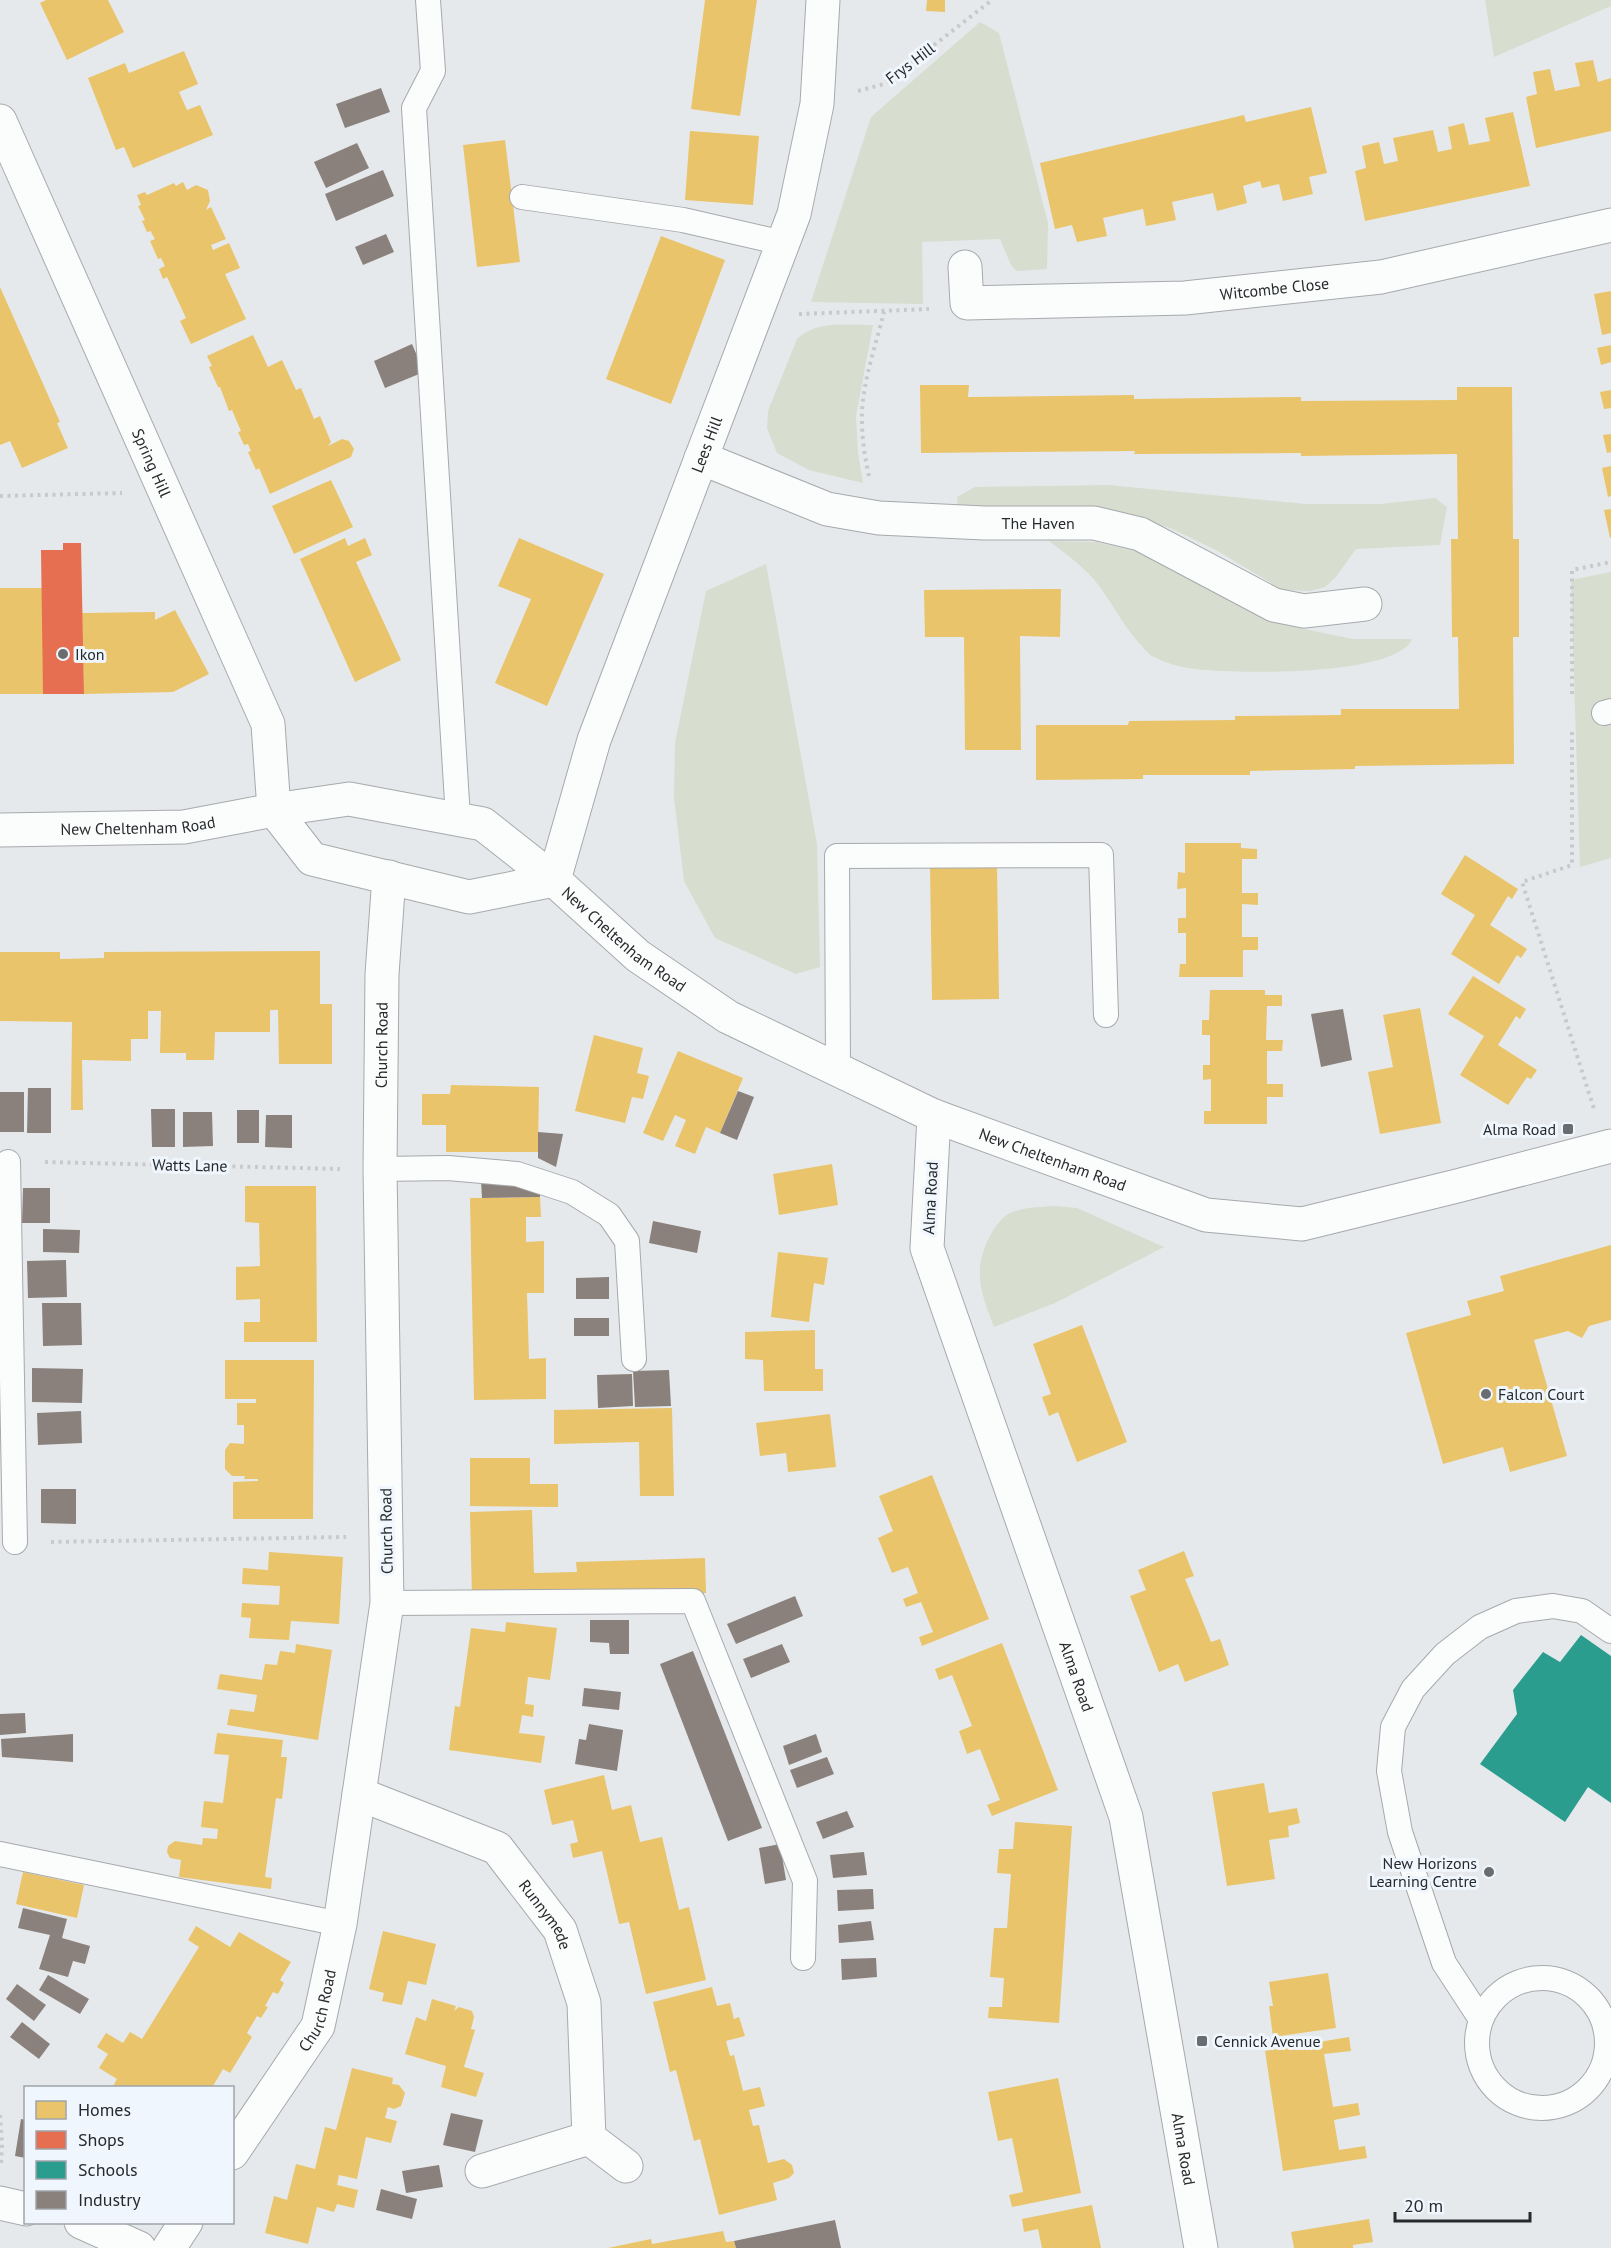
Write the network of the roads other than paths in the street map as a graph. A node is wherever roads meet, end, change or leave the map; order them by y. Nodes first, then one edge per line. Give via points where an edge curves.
1 (428, 0) edge
2 (823, 0) edge
3 (0, 121) edge
4 (522, 197) dead end
5 (1611, 225) edge
6 (783, 243) junction
7 (965, 267) dead end
8 (701, 458) junction
9 (1365, 604) dead end
10 (274, 810) junction
11 (458, 818) junction
12 (0, 831) edge
13 (389, 877) junction
14 (554, 880) junction
15 (1106, 1015) dead end
16 (838, 1070) junction
17 (934, 1116) junction
18 (1609, 1147) edge
19 (8, 1162) road end
20 (380, 1169) junction
21 (634, 1359) dead end
22 (15, 1542) road end
23 (387, 1603) junction
24 (1611, 1631) edge
25 (359, 1794) junction
26 (0, 1854) edge
27 (340, 1924) junction
28 (803, 1958) dead end
29 (1480, 2018) junction
30 (1609, 2052) edge
31 (590, 2138) junction
32 (234, 2150) edge
33 (626, 2166) dead end
34 (482, 2171) dead end
35 (0, 2203) edge
36 (24, 2209) edge
37 (83, 2224) edge
38 (185, 2224) edge
39 (139, 2248) edge
40 (169, 2248) edge
41 (1201, 2248) edge

1 - 11 lane via 433,72 414,108
2 - 6 street, Lees Hill via 817,104 794,214
3 - 10 street, Spring Hill via 268,724
4 - 6 lane via 683,220
5 - 7 street, Witcombe Close via 1381,277 1185,298 968,303
6 - 8 street, Lees Hill
8 - 9 street, The Haven via 827,509 879,518 984,524 1094,523 1140,534 1274,605 1304,611
8 - 14 street, Lees Hill via 594,740
10 - 11 street, New Cheltenham Road via 349,799
10 - 12 street, New Cheltenham Road via 184,827
10 - 13 street, New Cheltenham Road via 312,859
11 - 14 street, New Cheltenham Road via 483,824
13 - 14 street, New Cheltenham Road via 469,897
13 - 20 street, Church Road via 382,974
14 - 16 street, New Cheltenham Road via 638,956 719,1011
15 - 16 lane via 1101,855 837,856
16 - 17 street, New Cheltenham Road
17 - 18 street, New Cheltenham Road via 1206,1215 1302,1224
17 - 41 street, Alma Road via 927,1248 1126,1817
19 - 22 lane
20 - 21 lane via 448,1168 518,1174 572,1192 609,1215 627,1241
20 - 23 street, Church Road
23 - 25 street, Church Road
23 - 28 lane via 693,1601 805,1881
24 - 29 lane via 1582,1611 1553,1606 1516,1611 1480,1628 1445,1654 1413,1689 1393,1727 1389,1771 1400,1832 1443,1963
25 - 27 street, Church Road
25 - 31 street, Runnymede via 497,1848 560,1930 584,2003
26 - 27 lane
27 - 32 street, Church Road via 318,2026
29 - 30 lane via 1499,1993 1527,1978 1559,1979 1587,1994 1605,2020
29 - 30 lane via 1476,2049 1486,2079 1510,2100 1541,2109 1572,2102 1596,2082
31 - 33 street
31 - 34 street
35 - 36 street
37 - 39 street
38 - 40 street

